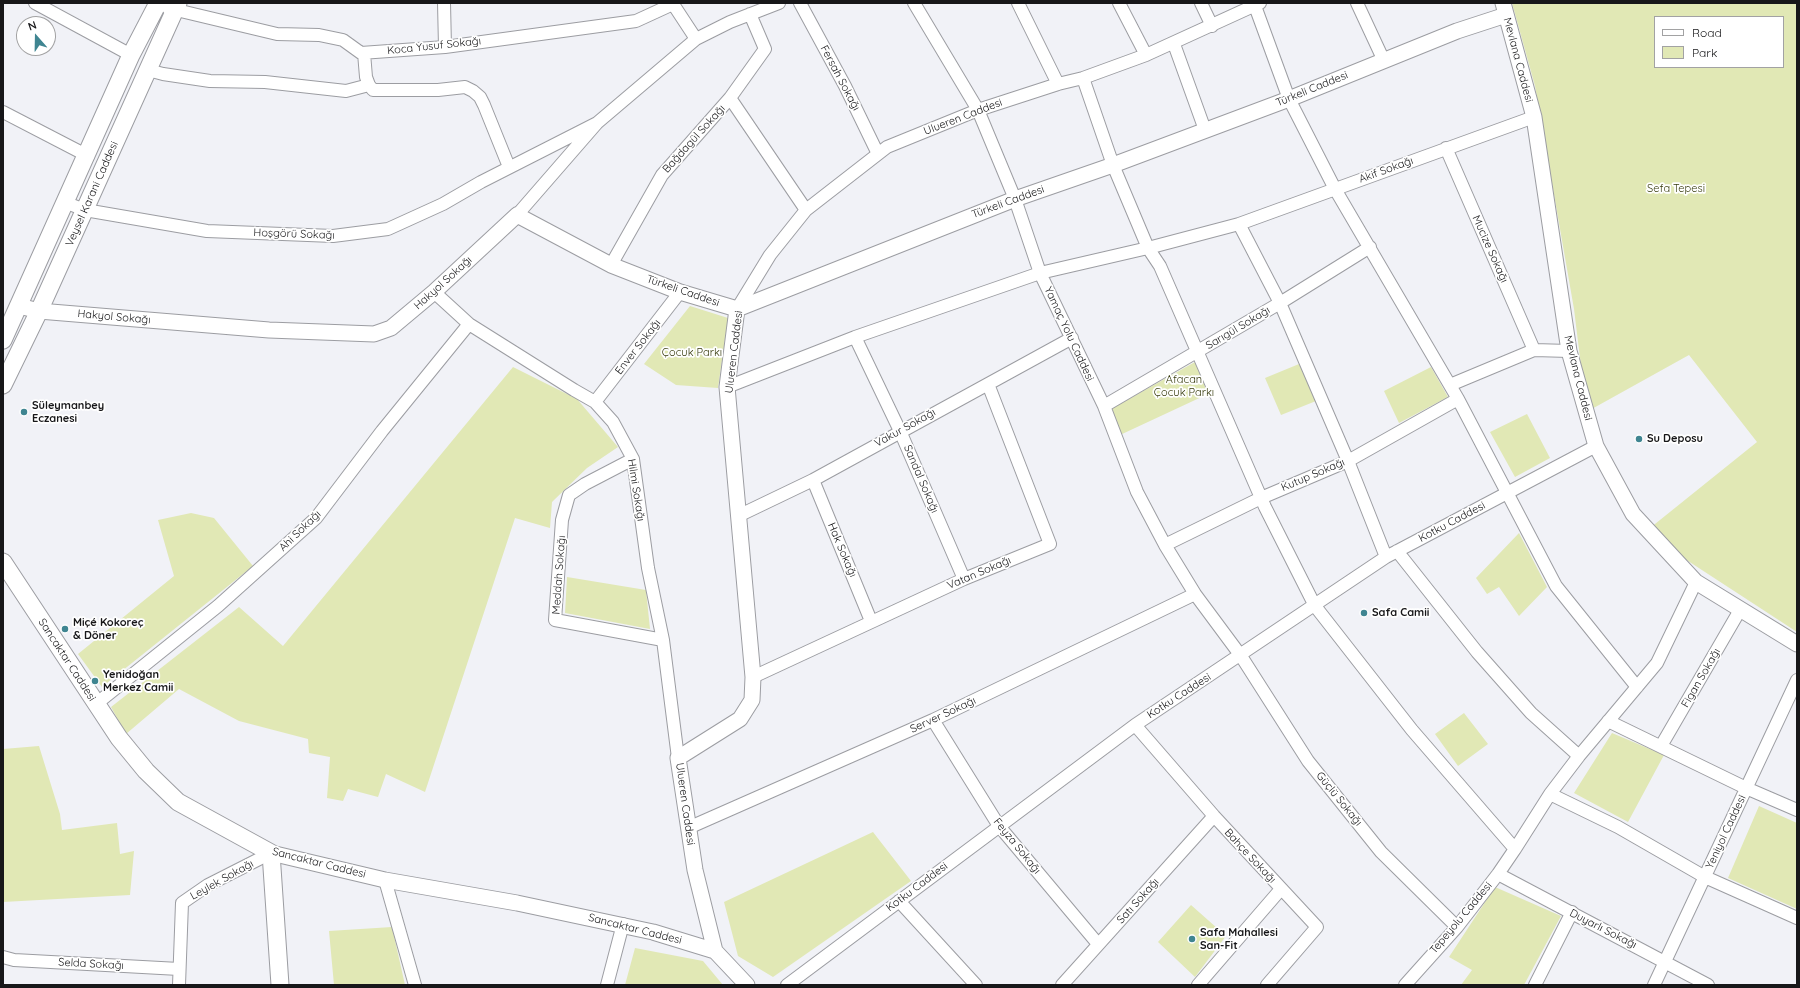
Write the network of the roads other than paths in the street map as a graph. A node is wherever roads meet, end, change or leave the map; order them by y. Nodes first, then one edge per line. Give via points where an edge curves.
1 (35, 3) edge
2 (444, 3) edge
3 (779, 3) edge
4 (800, 3) edge
5 (914, 3) edge
6 (1018, 3) edge
7 (1119, 3) edge
8 (1201, 3) edge
9 (1357, 3) edge
10 (158, 4) edge
11 (1257, 5) edge
12 (176, 7) edge
13 (1504, 9) edge
14 (750, 14) junction
15 (1212, 26) junction
16 (696, 39) junction
17 (1174, 44) junction
18 (445, 47) junction
19 (364, 52) junction
20 (1146, 54) junction
21 (131, 55) junction
22 (1384, 61) junction
23 (148, 70) junction
24 (1083, 78) junction
25 (1058, 84) junction
26 (368, 85) junction
27 (730, 98) junction
28 (1289, 99) junction
29 (978, 110) junction
30 (3, 112) edge
31 (1534, 117) junction
32 (597, 122) junction
33 (1205, 130) junction
34 (1446, 148) junction
35 (878, 154) junction
36 (88, 156) junction
37 (1114, 165) junction
38 (509, 167) junction
39 (1335, 189) junction
40 (1015, 199) junction
41 (64, 202) junction
42 (85, 210) junction
43 (806, 210) junction
44 (517, 215) junction
45 (1239, 224) junction
46 (1370, 247) junction
47 (1148, 248) junction
48 (611, 265) junction
49 (1040, 272) junction
50 (434, 292) junction
51 (680, 292) junction
52 (1280, 303) junction
53 (20, 306) junction
54 (737, 309) junction
55 (39, 311) junction
56 (468, 324) junction
57 (855, 337) junction
58 (1072, 338) junction
59 (3, 340) edge
60 (1534, 350) junction
61 (1569, 351) junction
62 (1198, 352) junction
63 (3, 384) edge
64 (988, 384) junction
65 (1450, 385) junction
66 (727, 387) junction
67 (1458, 399) junction
68 (595, 402) junction
69 (1104, 406) junction
70 (900, 431) junction
71 (1596, 446) junction
72 (633, 459) junction
73 (1348, 461) junction
74 (813, 480) junction
75 (1507, 493) junction
76 (1261, 498) junction
77 (738, 516) junction
78 (1165, 545) junction
79 (1397, 551) junction
80 (1386, 557) junction
81 (5, 568) edge
82 (964, 579) junction
83 (1696, 582) junction
84 (1195, 594) junction
85 (1315, 606) junction
86 (1740, 610) junction
87 (871, 621) junction
88 (663, 640) junction
89 (1797, 644) edge
90 (1241, 656) junction
91 (754, 677) junction
92 (1797, 680) edge
93 (1637, 686) junction
94 (96, 704) junction
95 (933, 720) junction
96 (1608, 720) junction
97 (1135, 726) junction
98 (1662, 746) junction
99 (1579, 756) junction
100 (678, 758) junction
101 (1746, 788) junction
102 (1550, 794) junction
103 (1797, 810) edge
104 (1214, 816) junction
105 (999, 826) junction
106 (688, 828) junction
107 (1515, 849) junction
108 (271, 853) junction
109 (1498, 874) junction
110 (1705, 877) junction
111 (385, 880) junction
112 (1281, 889) junction
113 (899, 902) junction
114 (1572, 912) junction
115 (1797, 918) edge
116 (623, 924) junction
117 (1457, 927) junction
118 (1098, 944) junction
119 (715, 951) junction
120 (3, 957) edge
121 (1665, 961) junction
122 (179, 969) junction
123 (1407, 984) edge
124 (1539, 984) edge
125 (179, 985) edge
126 (280, 985) edge
127 (415, 985) edge
128 (607, 985) edge
129 (747, 985) edge
130 (787, 985) edge
131 (976, 985) edge
132 (1062, 985) edge
133 (1198, 985) edge
134 (1267, 985) edge
135 (1654, 985) edge
136 (1708, 985) edge

1 - 21 street
2 - 18 street
3 - 14 street, Hakyol Sokağı
4 - 35 street, Fersah Sokağı
5 - 29 street, Yamaç Yolu Caddesi
6 - 25 street
7 - 20 street
8 - 15 street
9 - 22 street
10 - 12 street
10 - 21 main road, Veysel Karani Caddesi
11 - 15 street, Ulueren Caddesi
11 - 28 street
12 - 19 street via 277,34 319,35 343,40 361,53
12 - 23 main road, Veysel Karani Caddesi
13 - 22 street, Türkeli Caddesi
13 - 31 street, Mevlana Caddesi
14 - 16 street, Hakyol Sokağı
14 - 27 street, Bağdagül Sokağı via 764,49
15 - 17 street, Ulueren Caddesi
16 - 18 street, Koca Yusuf Sokağı via 673,4 636,21
16 - 32 street, Hakyol Sokağı
17 - 20 street, Ulueren Caddesi
17 - 33 street
18 - 19 street, Koca Yusuf Sokağı
19 - 26 street
20 - 24 street, Ulueren Caddesi
21 - 36 main road, Veysel Karani Caddesi
22 - 28 street, Türkeli Caddesi
23 - 26 street via 210,81 265,82 346,91
23 - 42 main road, Veysel Karani Caddesi
24 - 25 street, Ulueren Caddesi
24 - 37 street
25 - 29 street, Ulueren Caddesi
26 - 38 street via 378,91 465,87 473,91 484,105
27 - 43 street
27 - 48 street, Bağdagül Sokağı via 662,175
28 - 33 street, Türkeli Caddesi
28 - 39 street
29 - 35 street, Ulueren Caddesi via 887,147
29 - 40 street, Yamaç Yolu Caddesi
30 - 36 street
31 - 34 street, Akif Sokağı
31 - 61 street, Mevlana Caddesi
32 - 38 street, Hoşgörü Sokağı
32 - 44 street, Hakyol Sokağı
33 - 37 street, Türkeli Caddesi
34 - 39 street, Akif Sokağı
34 - 60 street, Mucize Sokağı
35 - 43 street, Ulueren Caddesi
36 - 41 main road, Veysel Karani Caddesi
37 - 40 street, Türkeli Caddesi
37 - 47 street
38 - 42 street, Hoşgörü Sokağı via 443,204 388,229 333,236 208,232
39 - 45 street, Akif Sokağı
39 - 46 street
40 - 49 street, Yamaç Yolu Caddesi
40 - 54 street, Türkeli Caddesi
41 - 42 street, Hoşgörü Sokağı
41 - 53 main road, Veysel Karani Caddesi
42 - 55 main road, Veysel Karani Caddesi
43 - 54 street, Ulueren Caddesi via 770,255
44 - 48 street, Türkeli Caddesi
44 - 50 street, Hakyol Sokağı
45 - 47 street, Akif Sokağı
45 - 52 street
46 - 52 street, Sarıgül Sokağı
46 - 65 street
47 - 49 street, Akif Sokağı
47 - 62 street via 1160,266
48 - 51 street, Türkeli Caddesi
49 - 57 street, Akif Sokağı
49 - 58 street, Yamaç Yolu Caddesi
50 - 55 street, Hakyol Sokağı via 392,328 374,334 269,330
50 - 56 street, Hilmi Sokağı
51 - 54 street, Türkeli Caddesi
51 - 68 street, Enver Sokağı
52 - 62 street, Sarıgül Sokağı
52 - 73 street
53 - 55 street, Hakyol Sokağı
53 - 59 main road, Veysel Karani Caddesi
54 - 66 street, Ulueren Caddesi
55 - 63 main road, Veysel Karani Caddesi
56 - 68 street, Hilmi Sokağı
56 - 94 street, Ahi Sokağı via 316,518 218,606
57 - 66 street, Akif Sokağı
57 - 70 street, Sandal Sokağı
58 - 64 street, Vakur Sokağı
58 - 69 street, Yamaç Yolu Caddesi
60 - 61 street
60 - 65 street
61 - 71 street, Mevlana Caddesi
62 - 69 street, Sarıgül Sokağı
62 - 76 street
64 - 70 street, Vakur Sokağı
64 - 82 street, Vatan Sokağı via 1050,544
65 - 67 street
66 - 77 street, Ulueren Caddesi
67 - 73 street, Kutup Sokağı
67 - 75 street
68 - 72 street, Hilmi Sokağı via 614,422
69 - 78 street, Yamaç Yolu Caddesi via 1137,492
70 - 74 street, Vakur Sokağı
70 - 82 street, Sandal Sokağı
71 - 75 street, Kotku Caddesi
71 - 83 street, Mevlana Caddesi via 1633,514
72 - 88 street, Hilmi Sokağı via 648,568
72 - 88 street, Meddah Sokağı via 585,484 570,495 562,520 555,620
73 - 76 street, Kutup Sokağı
73 - 80 street
74 - 77 street, Vakur Sokağı
74 - 87 street, Hak Sokağı
75 - 79 street, Kotku Caddesi
75 - 93 street via 1556,586
76 - 78 street, Kutup Sokağı
76 - 85 street
77 - 91 street, Ulueren Caddesi
78 - 84 street, Yamaç Yolu Caddesi
79 - 80 street, Kotku Caddesi
79 - 99 street via 1477,652 1531,713
80 - 85 street, Kotku Caddesi
81 - 94 main road, Sancaktar Caddesi
82 - 87 street, Vatan Sokağı
83 - 86 street, Mevlana Caddesi
83 - 93 street, Tepeyolu Caddesi via 1657,663
84 - 90 street, Yamaç Yolu Caddesi
84 - 95 street, Server Sokağı
85 - 90 street, Kotku Caddesi
85 - 107 street via 1412,730
86 - 89 street, Mevlana Caddesi
86 - 98 street, Figan Sokağı
87 - 91 street, Vatan Sokağı
88 - 100 street, Hilmi Sokağı
90 - 97 street, Kotku Caddesi
90 - 117 street, Güçlü Sokağı via 1313,767 1381,852
91 - 100 street, Ulueren Caddesi via 752,700 740,719
92 - 101 street, Yeniyol Caddesi
93 - 96 street, Tepeyolu Caddesi
94 - 108 main road, Sancaktar Caddesi via 118,738 146,771 178,802
95 - 105 street, Feyza Sokağı
95 - 106 street, Server Sokağı
96 - 98 street
96 - 99 street, Tepeyolu Caddesi
97 - 104 street, Bahçe Sokağı
97 - 105 street, Kotku Caddesi
98 - 101 street
99 - 102 street, Tepeyolu Caddesi
100 - 106 street, Ulueren Caddesi
101 - 103 street
101 - 110 street, Yeniyol Caddesi
102 - 107 street, Tepeyolu Caddesi
102 - 110 street via 1618,827
104 - 112 street, Bahçe Sokağı
104 - 118 street, Satı Sokağı
105 - 113 street, Kotku Caddesi
105 - 118 street, Feyza Sokağı
106 - 119 street, Ulueren Caddesi via 695,870
107 - 109 street, Tepeyolu Caddesi
108 - 111 street, Sancaktar Caddesi
108 - 122 street, Leylek Sokağı via 208,885 182,903
108 - 126 main road
109 - 114 street, Duyarlı Sokağı
109 - 117 street, Tepeyolu Caddesi
110 - 115 street
110 - 121 street, Yeniyol Caddesi
111 - 116 street, Sancaktar Caddesi
111 - 127 street
112 - 133 street
112 - 134 street, Bahçe Sokağı via 1317,927
113 - 130 street, Kotku Caddesi
113 - 131 street
114 - 121 street, Duyarlı Sokağı
114 - 124 street
116 - 119 street, Sancaktar Caddesi
116 - 128 street
117 - 123 street, Tepeyolu Caddesi
118 - 132 street, Satı Sokağı
119 - 129 street
120 - 122 street, Selda Sokağı via 14,960
121 - 135 street, Yeniyol Caddesi
121 - 136 street, Duyarlı Sokağı
122 - 125 street, Leylek Sokağı

